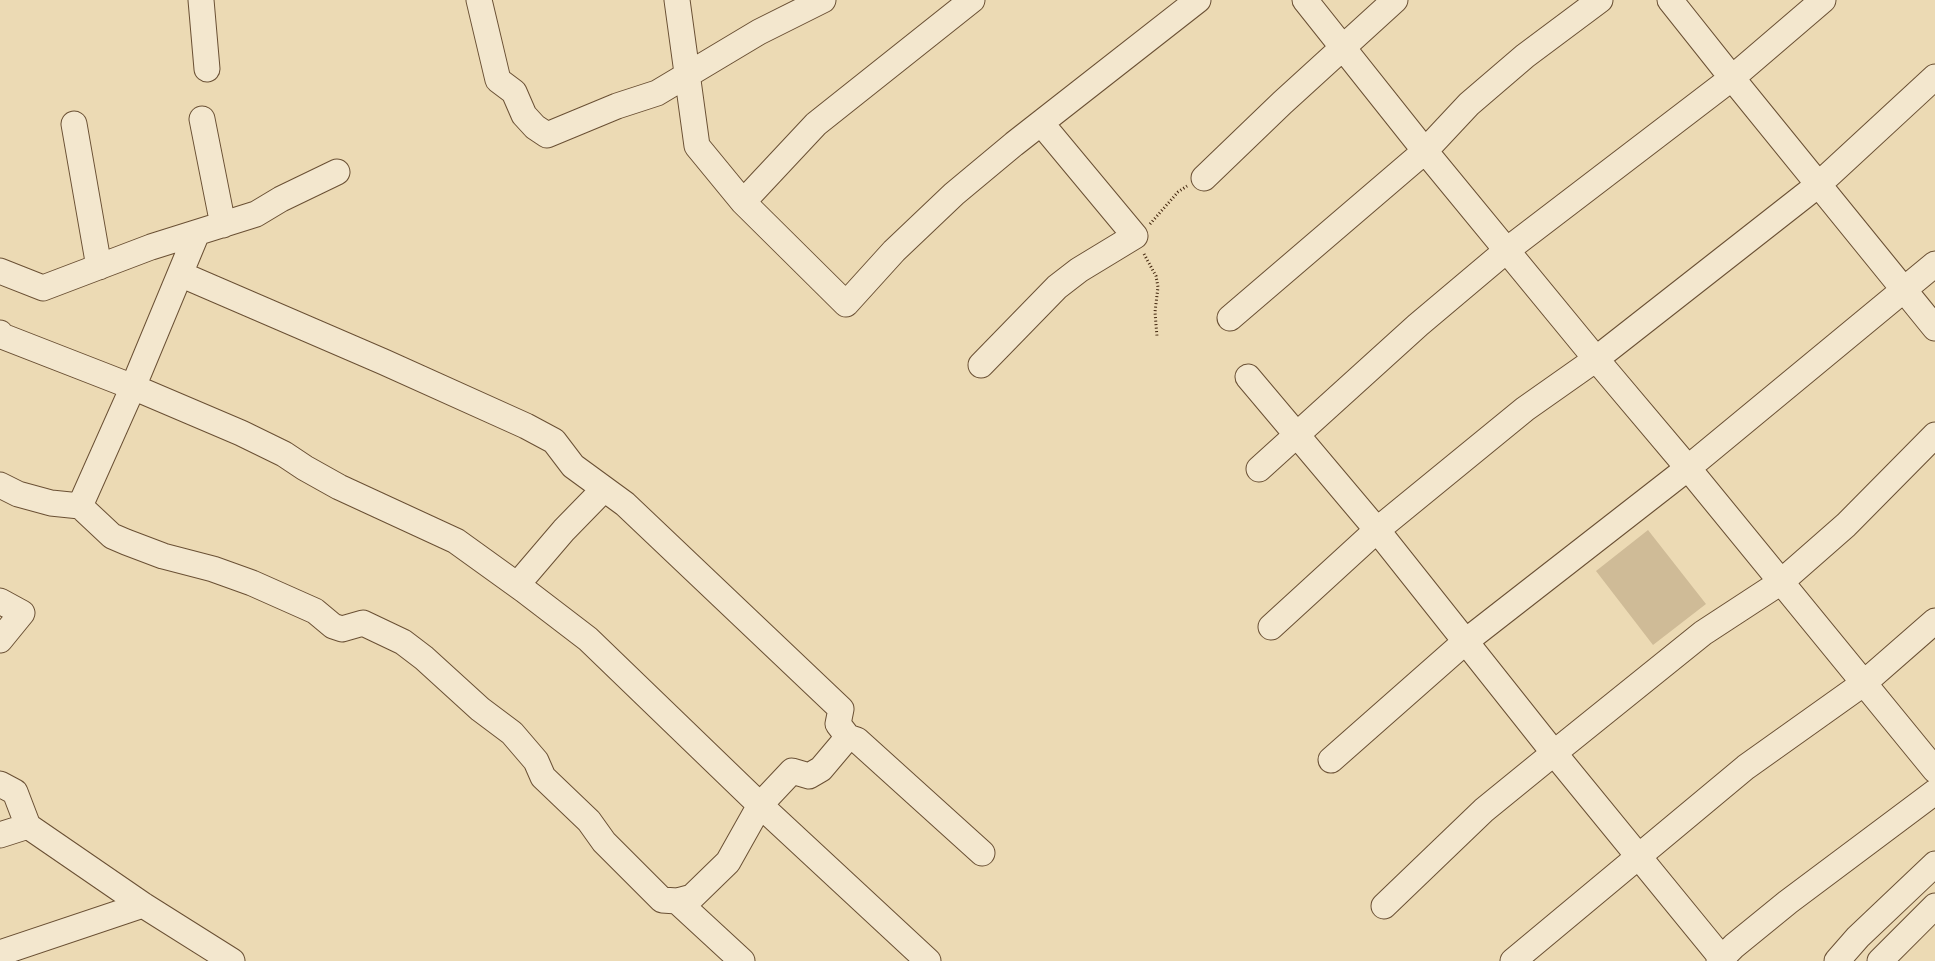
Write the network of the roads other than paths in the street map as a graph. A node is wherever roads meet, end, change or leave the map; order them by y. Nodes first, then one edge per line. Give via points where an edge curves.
1 (201, 0) edge
2 (478, 0) edge
3 (676, 0) edge
4 (823, 0) edge
5 (972, 0) edge
6 (1198, 0) edge
7 (1305, 0) edge
8 (1395, 0) edge
9 (1600, 0) edge
10 (1670, 0) edge
11 (1823, 0) edge
12 (1343, 47) junction
13 (207, 69) dead end
14 (688, 75) junction
15 (1935, 77) edge
16 (1732, 78) junction
17 (202, 120) dead end
18 (1041, 123) junction
19 (74, 124) dead end
20 (1425, 150) junction
21 (337, 172) dead end
22 (1204, 178) road end
23 (1818, 185) junction
24 (743, 202) junction
25 (223, 225) junction
26 (197, 233) junction
27 (1507, 250) junction
28 (1935, 264) edge
29 (99, 267) junction
30 (0, 271) edge
31 (180, 274) junction
32 (1905, 290) junction
33 (1230, 318) dead end
34 (1935, 328) edge
35 (0, 333) edge
36 (1596, 359) junction
37 (981, 365) dead end
38 (1248, 377) dead end
39 (133, 387) junction
40 (1298, 435) junction
41 (1935, 435) edge
42 (1688, 468) junction
43 (1259, 469) dead end
44 (0, 485) edge
45 (604, 489) junction
46 (80, 506) junction
47 (1377, 530) junction
48 (1781, 582) junction
49 (517, 585) junction
50 (0, 601) edge
51 (1935, 621) edge
52 (1271, 627) dead end
53 (0, 640) edge
54 (1466, 641) junction
55 (1864, 683) junction
56 (848, 737) junction
57 (1554, 753) junction
58 (1331, 760) dead end
59 (1935, 770) edge
60 (0, 784) edge
61 (1935, 792) edge
62 (760, 805) junction
63 (28, 826) junction
64 (0, 835) edge
65 (982, 853) dead end
66 (1639, 857) junction
67 (1935, 864) edge
68 (677, 901) junction
69 (143, 904) junction
70 (1384, 906) dead end
71 (1934, 910) edge
72 (0, 953) edge
73 (1722, 960) edge
74 (232, 961) edge
75 (742, 961) edge
76 (928, 961) edge
77 (1513, 961) edge
78 (1837, 961) edge
79 (1880, 961) edge

1 - 13 street
2 - 14 street via 498,80 514,92 524,115 547,135 657,93
3 - 14 street
4 - 14 street via 760,32
5 - 24 street via 816,124
6 - 18 street
7 - 12 street
8 - 12 street
9 - 20 street via 1524,56
10 - 16 street
11 - 16 street
12 - 20 street
12 - 22 street
14 - 24 street via 697,146
15 - 23 street
16 - 23 street
16 - 27 street
17 - 25 street
18 - 24 street via 954,194 894,251 846,304
18 - 37 street via 1136,236 1057,287
19 - 29 street
20 - 27 street
20 - 33 street
21 - 25 street via 256,214
23 - 32 street
23 - 36 street
25 - 26 street
26 - 29 street
26 - 31 street
27 - 36 street
27 - 40 street via 1418,324
28 - 32 street
29 - 30 street via 43,288
31 - 39 street
31 - 45 street via 526,426 554,441 573,466
32 - 34 street
32 - 42 street
35 - 39 street via 20,344
36 - 42 street
36 - 47 street via 1525,409
38 - 40 street
39 - 46 street
39 - 49 street via 241,433 339,487 456,542
40 - 43 street
40 - 47 street
41 - 48 street via 1846,525
42 - 48 street
42 - 54 street
44 - 46 street via 51,503
45 - 49 street
45 - 56 street via 625,504 841,709 838,724
46 - 68 street via 112,536 126,542 252,583 315,611 333,626 342,629 363,623 403,642 512,733 536,761 543,776 662,900
47 - 52 street
47 - 54 street
48 - 55 street
48 - 57 street via 1703,633
49 - 62 street via 588,639
50 - 53 street via 22,613
51 - 55 street
54 - 57 street
54 - 58 street
55 - 59 street
55 - 66 street via 1746,767
56 - 62 street via 821,769 809,776 792,771
56 - 65 street via 857,740
57 - 66 street
57 - 70 street via 1484,810
60 - 63 street via 15,792
61 - 73 street via 1788,902 1734,946
62 - 68 street via 728,862 692,897
62 - 76 street
63 - 64 street
63 - 69 street
66 - 73 street
66 - 77 street
67 - 78 street
68 - 75 street
69 - 72 street
69 - 74 street
71 - 79 street

